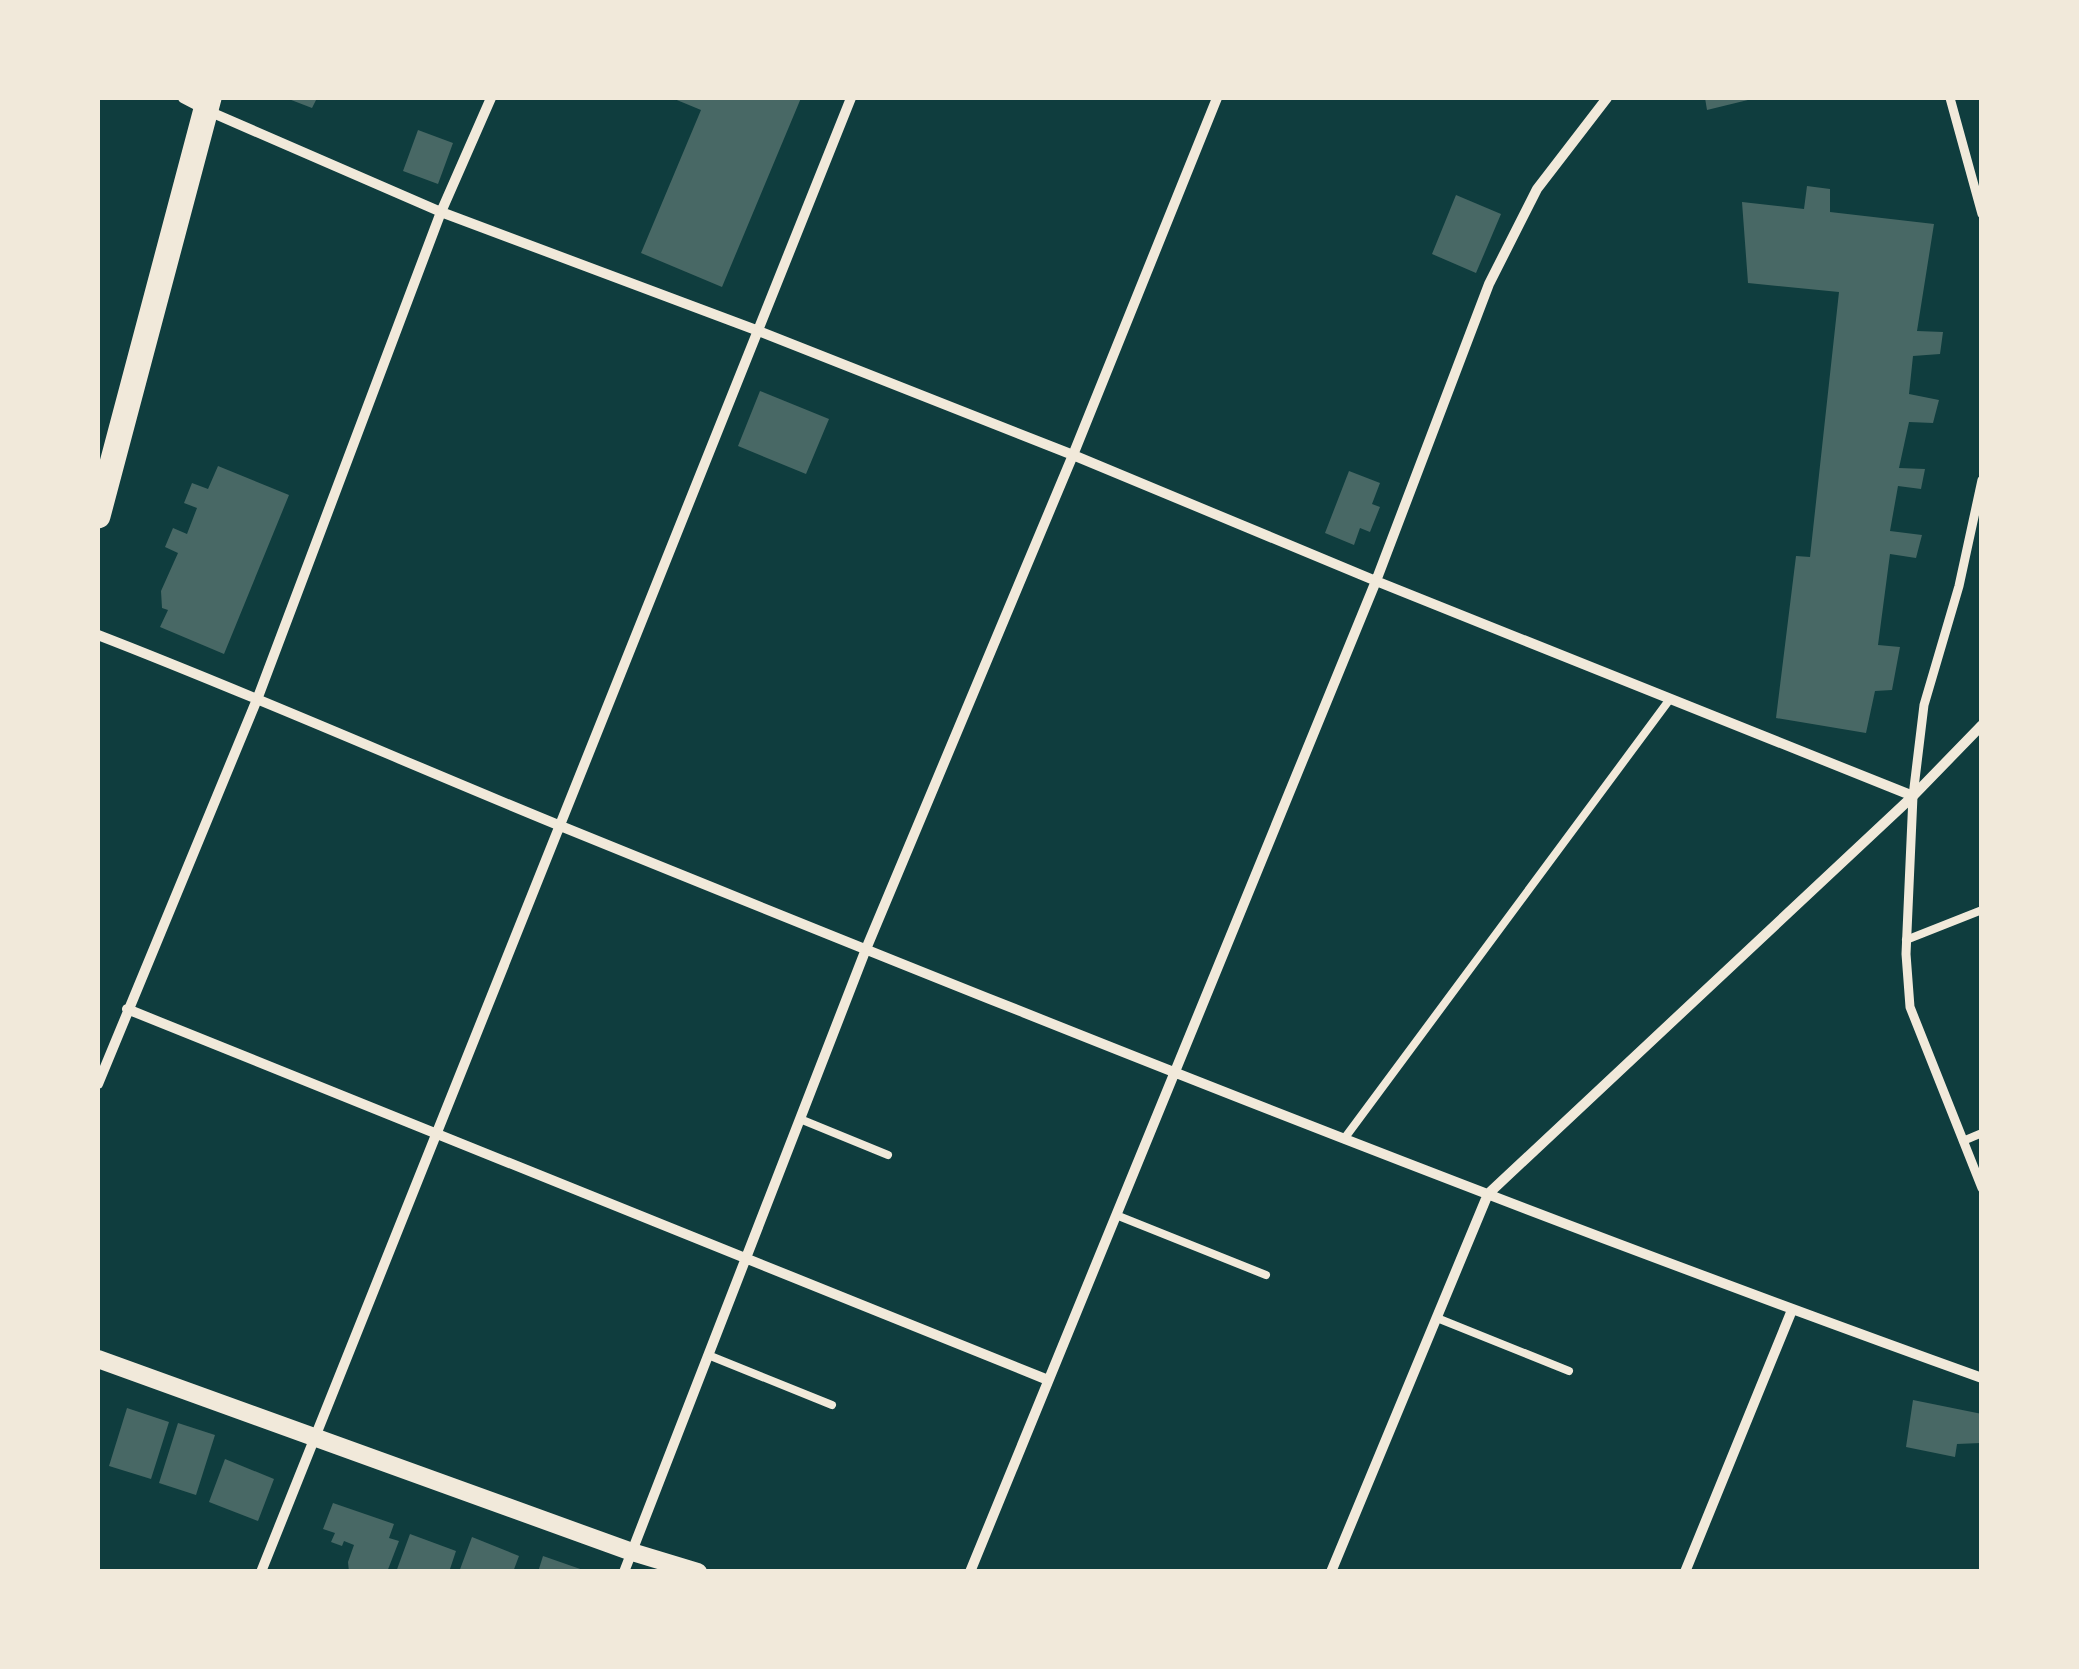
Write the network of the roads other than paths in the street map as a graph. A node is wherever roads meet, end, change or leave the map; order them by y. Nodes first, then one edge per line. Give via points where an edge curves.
1 (492, 98) edge
2 (851, 98) edge
3 (1216, 98) edge
4 (1608, 98) edge
5 (1950, 98) edge
6 (199, 102) edge
7 (441, 212) junction
8 (1982, 214) edge
9 (756, 330) junction
10 (1073, 455) junction
11 (1982, 480) edge
12 (98, 516) edge
13 (1376, 581) junction
14 (98, 635) edge
15 (258, 697) junction
16 (1670, 699) junction
17 (1982, 725) edge
18 (1913, 796) junction
19 (561, 826) junction
20 (1982, 910) edge
21 (1906, 940) junction
22 (866, 949) junction
23 (128, 1010) junction
24 (1174, 1074) junction
25 (98, 1084) edge
26 (800, 1120) junction
27 (1982, 1133) edge
28 (436, 1134) junction
29 (1344, 1139) junction
30 (1963, 1141) junction
31 (888, 1154) dead end
32 (1982, 1188) edge
33 (1488, 1194) junction
34 (1116, 1215) junction
35 (746, 1259) junction
36 (1266, 1275) dead end
37 (1792, 1310) junction
38 (1437, 1318) junction
39 (708, 1356) junction
40 (98, 1358) edge
41 (1568, 1371) dead end
42 (1982, 1378) edge
43 (1048, 1380) junction
44 (832, 1405) dead end
45 (316, 1436) junction
46 (632, 1552) junction
47 (261, 1572) edge
48 (624, 1572) edge
49 (698, 1572) edge
50 (970, 1572) edge
51 (1331, 1572) edge
52 (1685, 1572) edge

1 - 7 street
2 - 9 street
3 - 10 street
4 - 13 street via 1536,188 1489,284
5 - 8 street
6 - 7 street
6 - 12 main road
7 - 9 street
7 - 15 street
9 - 10 street
9 - 19 street
10 - 13 street
10 - 22 street
11 - 18 street via 1924,706
13 - 16 street
13 - 24 street
14 - 15 street
15 - 19 street
15 - 23 street
16 - 18 street
16 - 29 lane
17 - 18 street
18 - 21 street
18 - 33 street
19 - 22 street
19 - 28 street
20 - 21 lane
21 - 30 street via 1910,1007
22 - 24 street
22 - 26 street
23 - 25 street
23 - 28 street
24 - 29 street
24 - 34 street
26 - 31 lane
26 - 35 street
27 - 30 lane
28 - 35 street
28 - 45 street
29 - 33 street
30 - 32 street
33 - 37 street
33 - 38 street
34 - 36 lane
34 - 43 street
35 - 39 street
35 - 43 street
37 - 42 street
37 - 52 street
38 - 41 lane
38 - 51 street
39 - 44 lane
39 - 46 street
40 - 45 street
43 - 50 street
45 - 46 street
45 - 47 street
46 - 48 street
46 - 49 street

